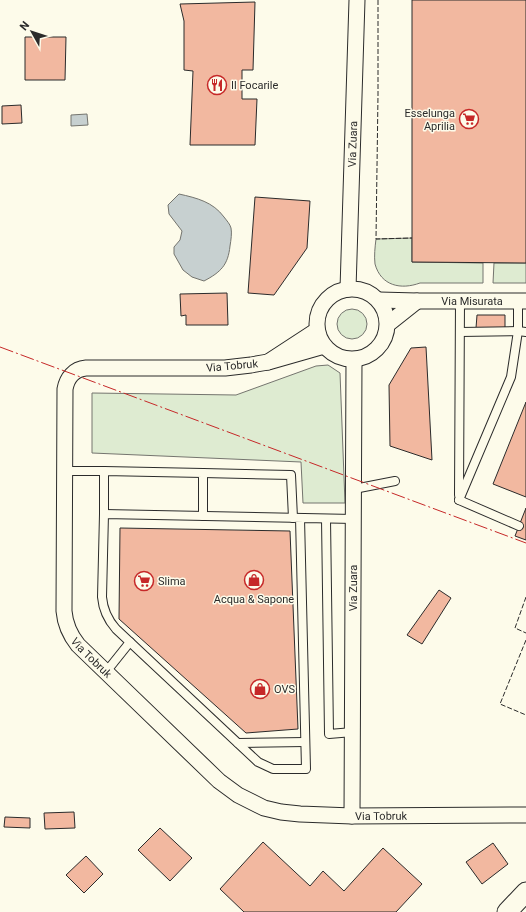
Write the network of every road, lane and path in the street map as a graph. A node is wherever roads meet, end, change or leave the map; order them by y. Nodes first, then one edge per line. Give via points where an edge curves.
1 (357, 0) edge
2 (348, 289) junction
3 (379, 300) junction
4 (417, 301) junction
5 (460, 301) junction
6 (522, 301) edge
7 (388, 324) junction
8 (317, 330) junction
9 (460, 332) junction
10 (522, 332) edge
11 (324, 346) junction
12 (354, 360) junction
13 (268, 362) junction
14 (64, 471) junction
15 (104, 471) junction
16 (203, 473) junction
17 (395, 481) dead end
18 (354, 489) junction
19 (459, 500) junction
20 (104, 514) junction
21 (203, 516) junction
22 (297, 518) junction
23 (326, 519) junction
24 (354, 519) junction
25 (519, 526) dead end
26 (130, 642) junction
27 (106, 672) junction
28 (353, 732) junction
29 (305, 742) junction
30 (238, 744) junction
31 (526, 815) edge
32 (352, 816) junction
33 (526, 892) edge
34 (507, 912) edge

1 - 2 street, Via Zuara
2 - 3 street via 359,289
2 - 8 street via 337,292 324,303 317,318
3 - 4 street, Via Misurata
3 - 7 street via 387,315
4 - 5 street, Via Misurata
4 - 7 street
5 - 6 street, Via Misurata
5 - 9 lane
6 - 10 lane
7 - 12 street via 382,344 374,352
8 - 11 street
8 - 13 street, Via Tobruk
9 - 10 lane
9 - 19 lane
10 - 19 lane via 512,377
11 - 12 street via 343,359
11 - 13 street, Via Tobruk
12 - 18 street, Via Zuara
13 - 14 street, Via Tobruk via 225,368 79,369 69,378 65,389
14 - 15 lane
14 - 27 street, Via Tobruk via 66,622 76,642
15 - 16 lane
15 - 20 lane
16 - 21 lane
16 - 22 lane via 291,475
17 - 18 lane
18 - 24 street, Via Zuara
19 - 25 lane
20 - 21 lane
20 - 26 lane via 104,608 113,625
21 - 22 lane
22 - 23 lane
22 - 29 lane
23 - 24 lane
23 - 28 lane via 329,734
24 - 28 street, Via Zuara
26 - 27 lane
26 - 30 lane
27 - 32 street, Via Tobruk via 219,781 238,795 264,808 282,812
28 - 32 street, Via Zuara
29 - 30 lane
29 - 30 lane via 306,769 273,769 258,762
31 - 32 street, Via Tobruk
33 - 34 street

